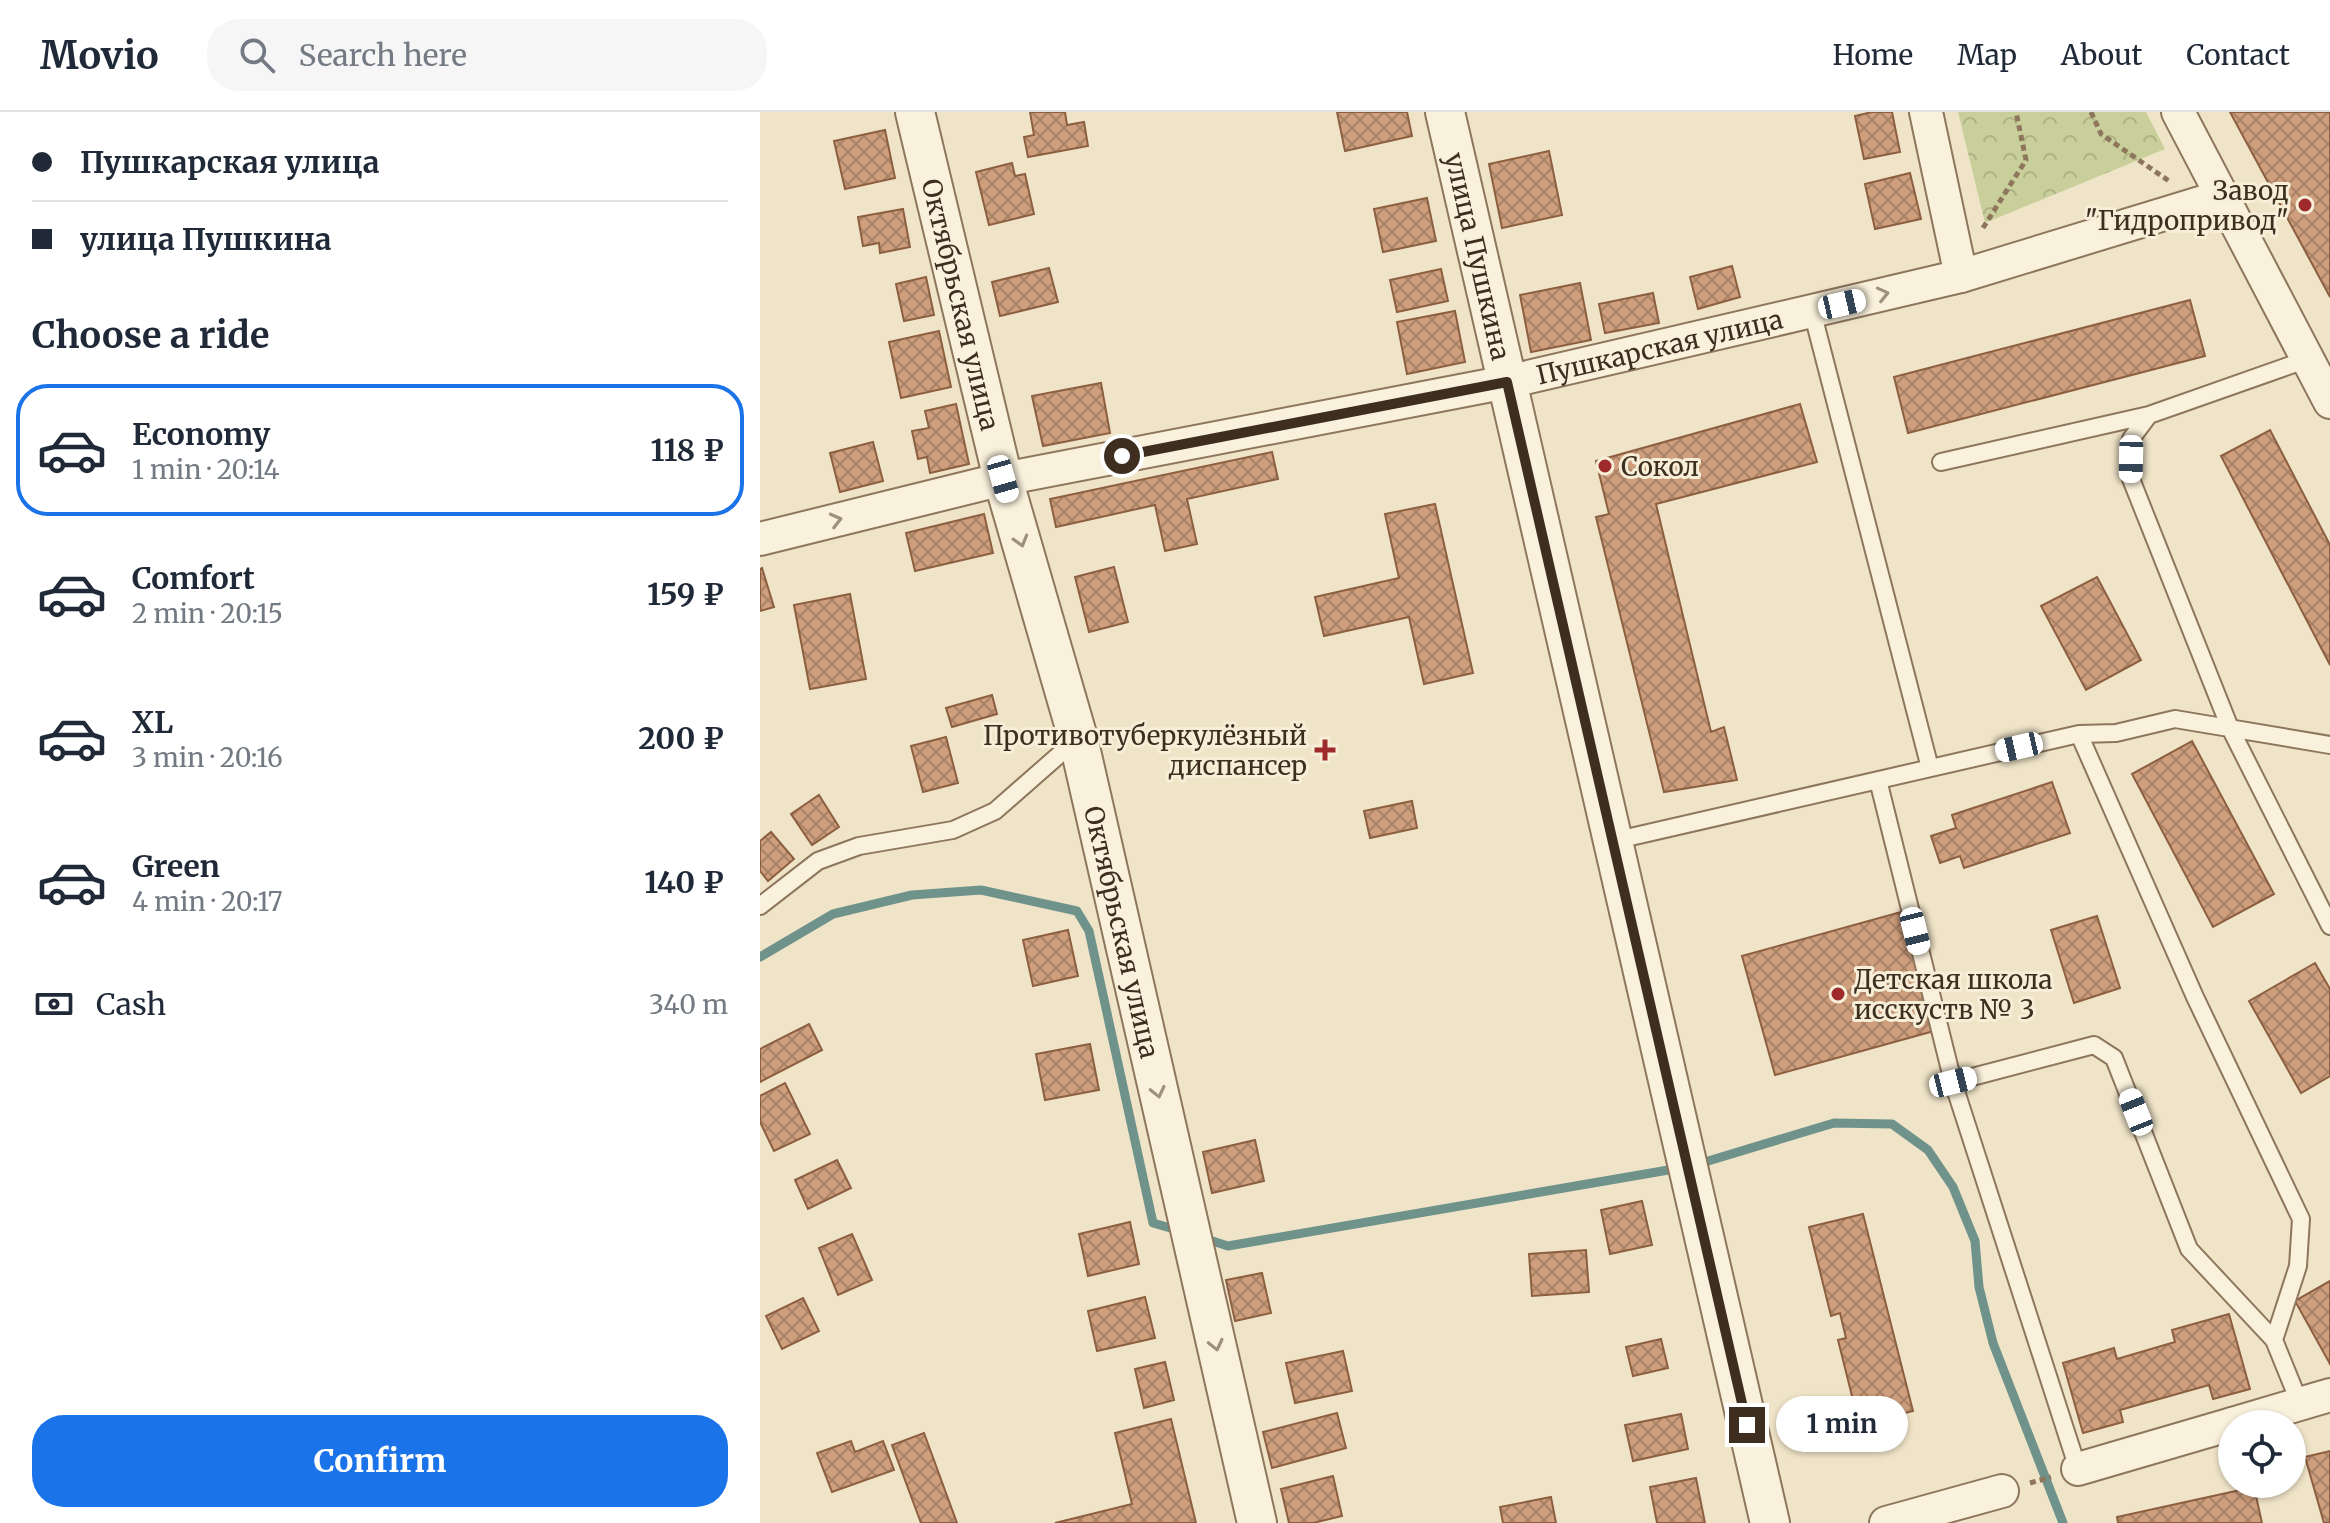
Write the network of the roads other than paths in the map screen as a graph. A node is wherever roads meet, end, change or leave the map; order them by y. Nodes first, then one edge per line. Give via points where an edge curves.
1 (915, 112) edge
2 (1445, 112) edge
3 (1926, 112) edge
4 (2178, 112) edge
5 (2223, 196) junction
6 (1961, 276) junction
7 (1812, 311) junction
8 (2308, 359) junction
9 (1507, 382) junction
10 (2330, 402) edge
11 (2149, 415) junction
12 (1941, 462) dead end
13 (1003, 479) junction
14 (760, 539) edge
15 (2230, 728) junction
16 (2079, 734) junction
17 (1078, 738) junction
18 (2330, 745) edge
19 (1930, 768) junction
20 (1878, 780) junction
21 (1613, 841) junction
22 (760, 906) edge
23 (2330, 926) edge
24 (1953, 1082) junction
25 (2274, 1340) junction
26 (2315, 1400) edge
27 (2280, 1410) edge
28 (2218, 1428) edge
29 (2078, 1469) joint
30 (2002, 1491) road end
31 (1257, 1523) edge
32 (1770, 1523) edge
33 (1886, 1523) edge

1 - 13 street, Октябрьская улица
2 - 9 street, улица Пушкина
3 - 6 street
4 - 5 street
5 - 6 street, Пушкарская улица
5 - 8 street
7 -> 6 street, Пушкарская улица
7 - 9 street, Пушкарская улица
7 - 19 lane
8 - 10 street
8 - 11 lane
9 - 13 street, Пушкарская улица
9 - 21 street, улица Пушкина
11 - 12 lane
11 - 15 lane via 2131,439 2131,479
14 -> 13 street, Пушкарская улица
13 -> 17 street, Октябрьская улица
15 - 16 lane via 2175,719 2116,733
15 - 18 lane
15 - 23 lane
16 - 19 lane
16 - 25 lane via 2301,1219 2298,1266
17 - 22 lane via 995,811 953,830 859,846 818,861
17 -> 31 street, Октябрьская улица
19 - 20 lane
20 - 21 lane
20 - 24 lane
21 - 32 street, улица Пушкина
24 - 25 lane via 2094,1045 2114,1058 2189,1249
24 - 29 lane
25 - 26 lane
26 - 27 street
28 - 29 street
30 - 33 street

